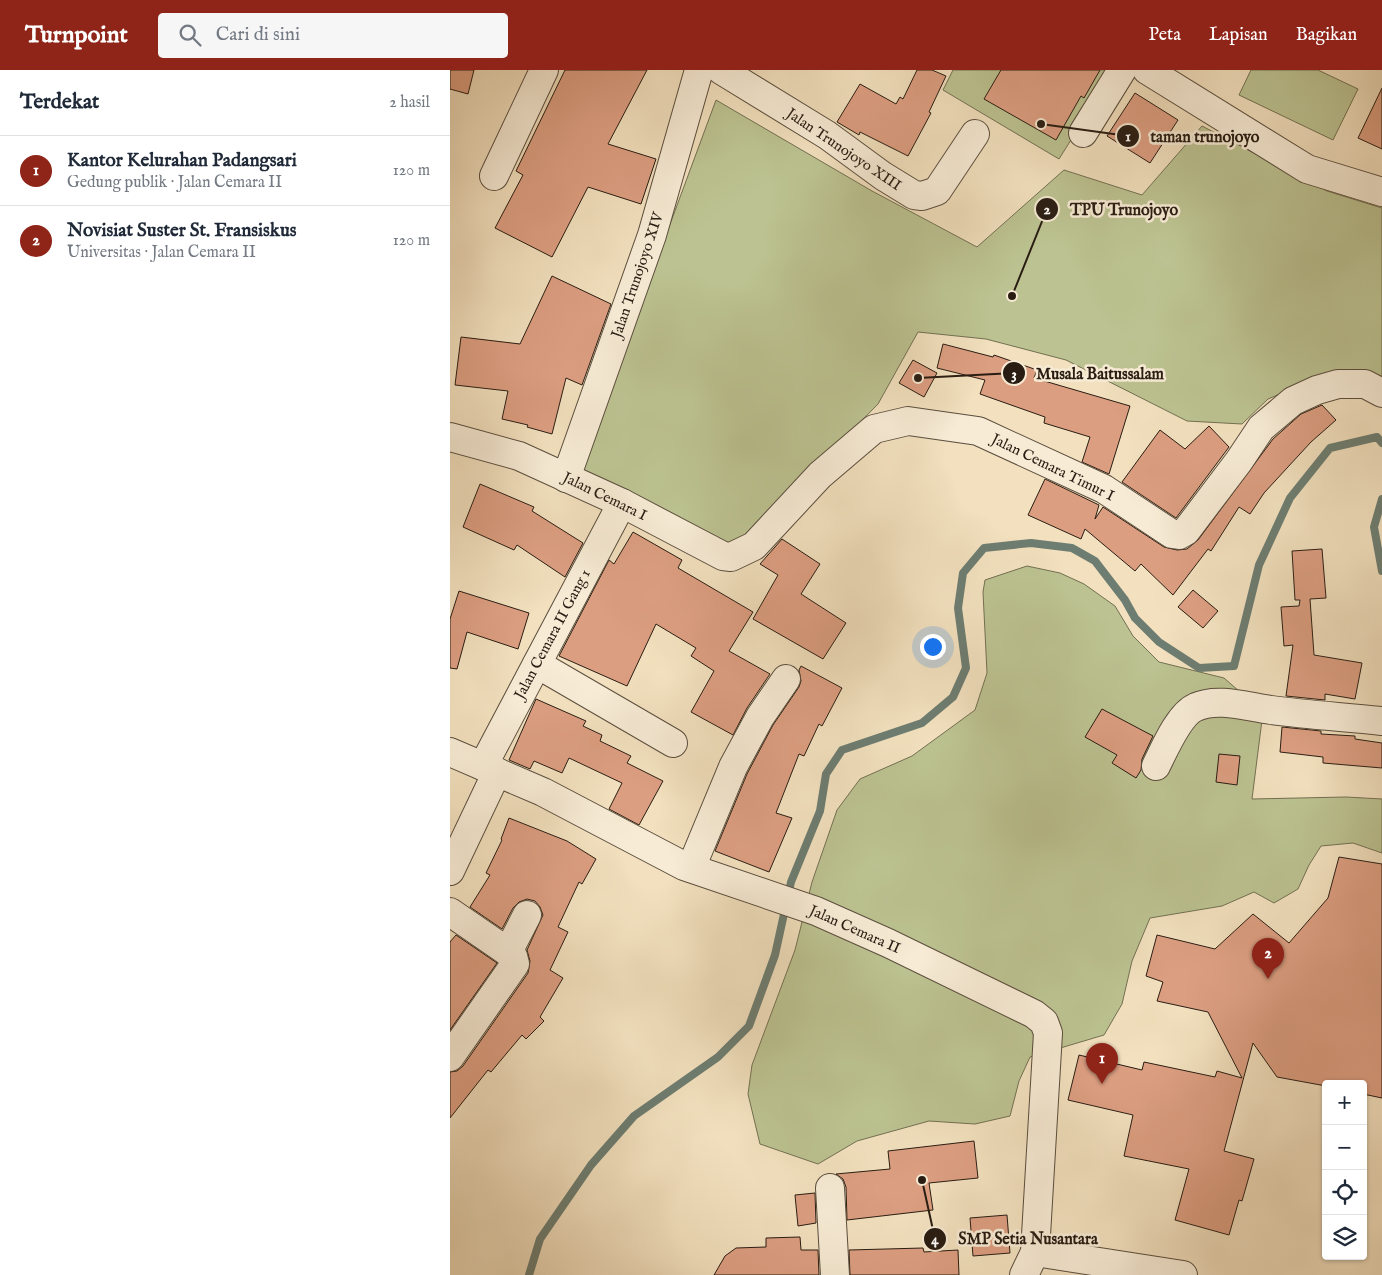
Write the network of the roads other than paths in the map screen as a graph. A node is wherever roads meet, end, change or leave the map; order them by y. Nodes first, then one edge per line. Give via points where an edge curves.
1 (544, 70) edge
2 (700, 70) edge
3 (721, 70) edge
4 (1122, 70) edge
5 (1147, 70) edge
6 (1083, 133) dead end
7 (976, 134) dead end
8 (494, 176) dead end
9 (1382, 192) edge
10 (1382, 393) edge
11 (450, 437) edge
12 (566, 478) junction
13 (622, 503) junction
14 (754, 546) joint
15 (536, 664) junction
16 (786, 679) dead end
17 (1382, 721) edge
18 (673, 743) dead end
19 (450, 752) edge
20 (1156, 766) dead end
21 (490, 769) junction
22 (691, 868) junction
23 (450, 871) edge
24 (450, 912) edge
25 (526, 915) dead end
26 (508, 952) junction
27 (450, 1057) edge
28 (830, 1188) dead end
29 (1029, 1263) edge
30 (835, 1275) edge
31 (1183, 1275) edge

1 - 8 street
2 - 12 street, Jalan Trunojoyo XIV via 652,235
3 - 7 street, Jalan Trunojoyo XIII via 914,195 937,191
4 - 6 street
5 - 9 street via 1307,169
10 - 14 street, Jalan Cemara Timur I via 1365,384 1338,384 1293,401 1261,428 1186,531 1179,535 1172,534 1104,489 978,431 908,421 874,429 820,475
11 - 12 street, Jalan Cemara I via 519,456
12 - 13 street, Jalan Cemara I
13 - 14 street, Jalan Cemara I via 722,556 731,556
13 - 15 street, Jalan Cemara II Gang 1
15 - 18 street
15 - 21 street, Jalan Cemara II Gang 1
16 - 22 street via 760,717 733,767
17 - 20 street via 1243,705 1206,704 1194,707 1183,718
19 - 21 street, Jalan Cemara II
21 - 22 street, Jalan Cemara II via 543,792
21 - 23 street, Jalan Cemara II Gang 1
22 - 29 street, Jalan Cemara II via 879,938 1034,1014 1044,1022 1048,1033 1047,1062
24 - 26 street
25 - 26 street
26 - 27 street via 515,964
28 - 30 street
29 - 31 street

